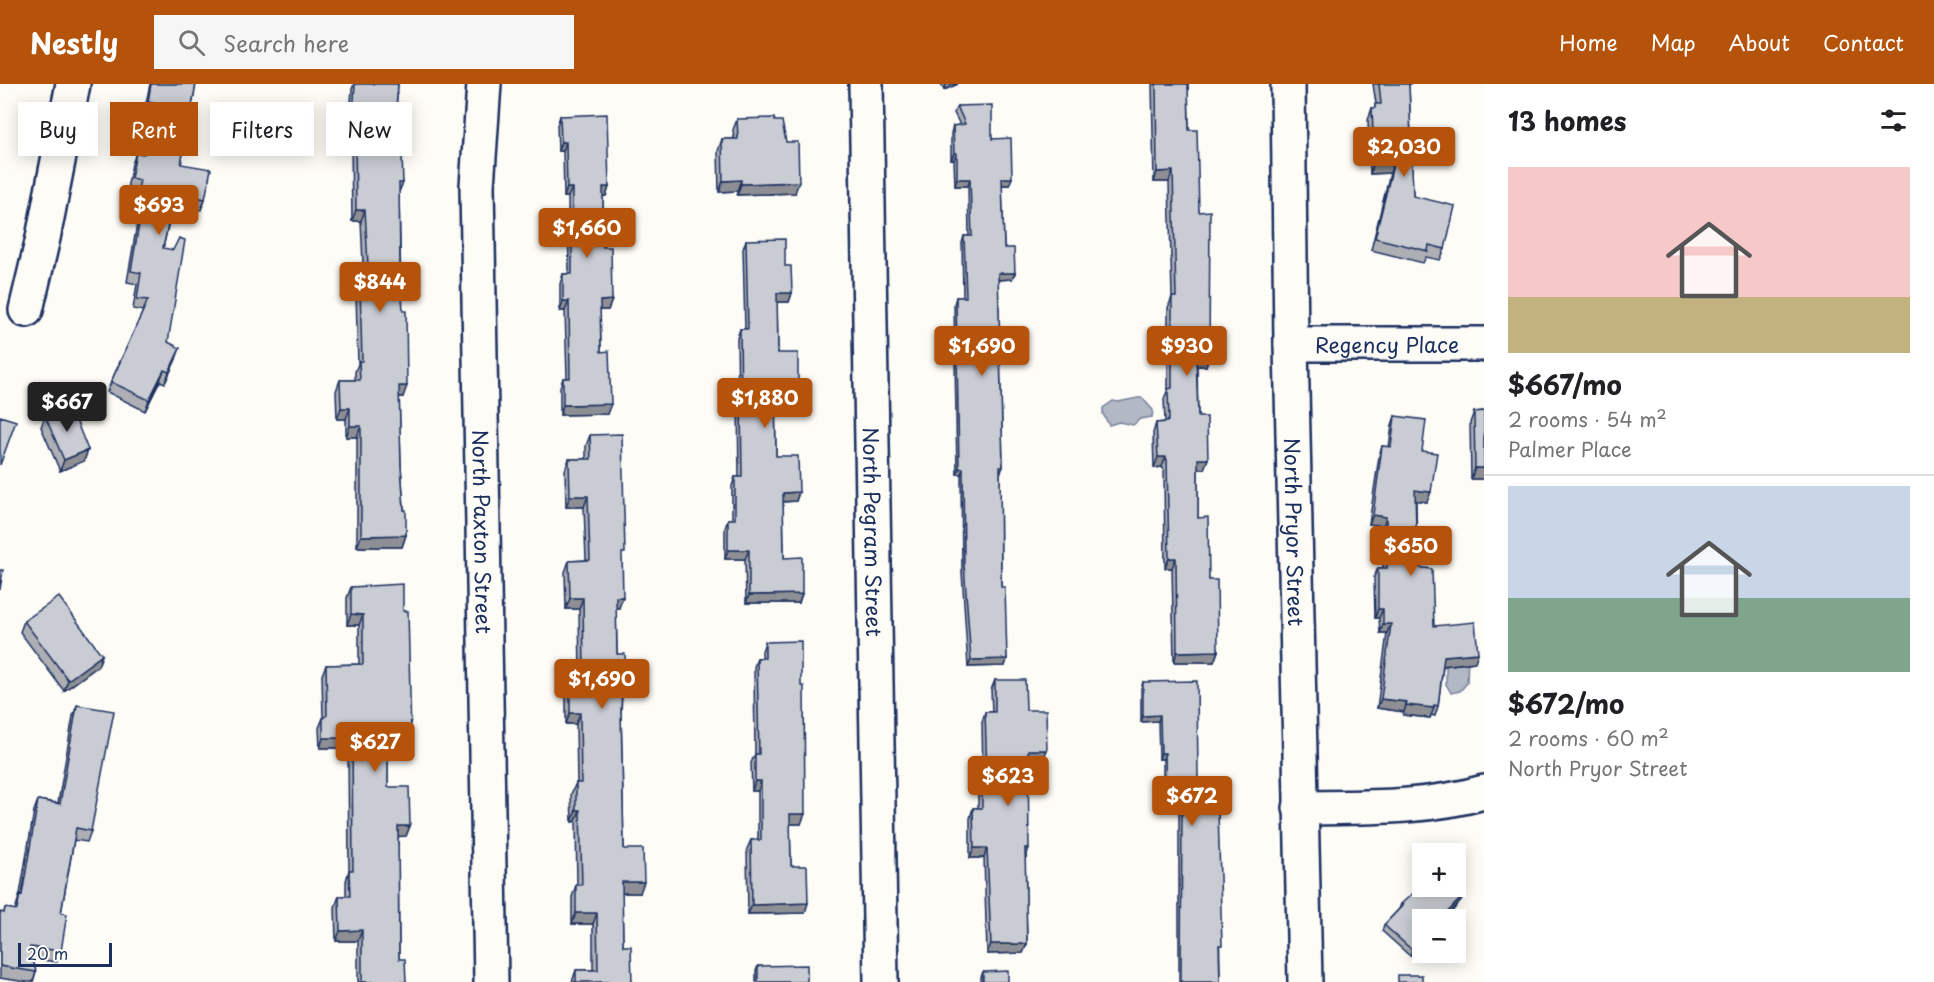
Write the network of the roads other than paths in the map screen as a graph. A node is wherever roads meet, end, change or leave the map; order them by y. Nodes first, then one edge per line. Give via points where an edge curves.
1 (73, 84) edge
2 (484, 84) edge
3 (866, 84) edge
4 (1288, 84) edge
5 (26, 310) dead end
6 (1291, 344) junction
7 (1484, 344) edge
8 (1484, 792) edge
9 (1300, 808) junction
10 (492, 982) edge
11 (882, 982) edge
12 (1305, 982) edge

1 - 5 street
2 - 10 street, North Paxton Street via 477,186
3 - 11 street, North Pegram Street
4 - 6 street, North Pryor Street
6 - 7 street, Regency Place
6 - 9 street, North Pryor Street
8 - 9 street via 1454,801
9 - 12 street, North Pryor Street

